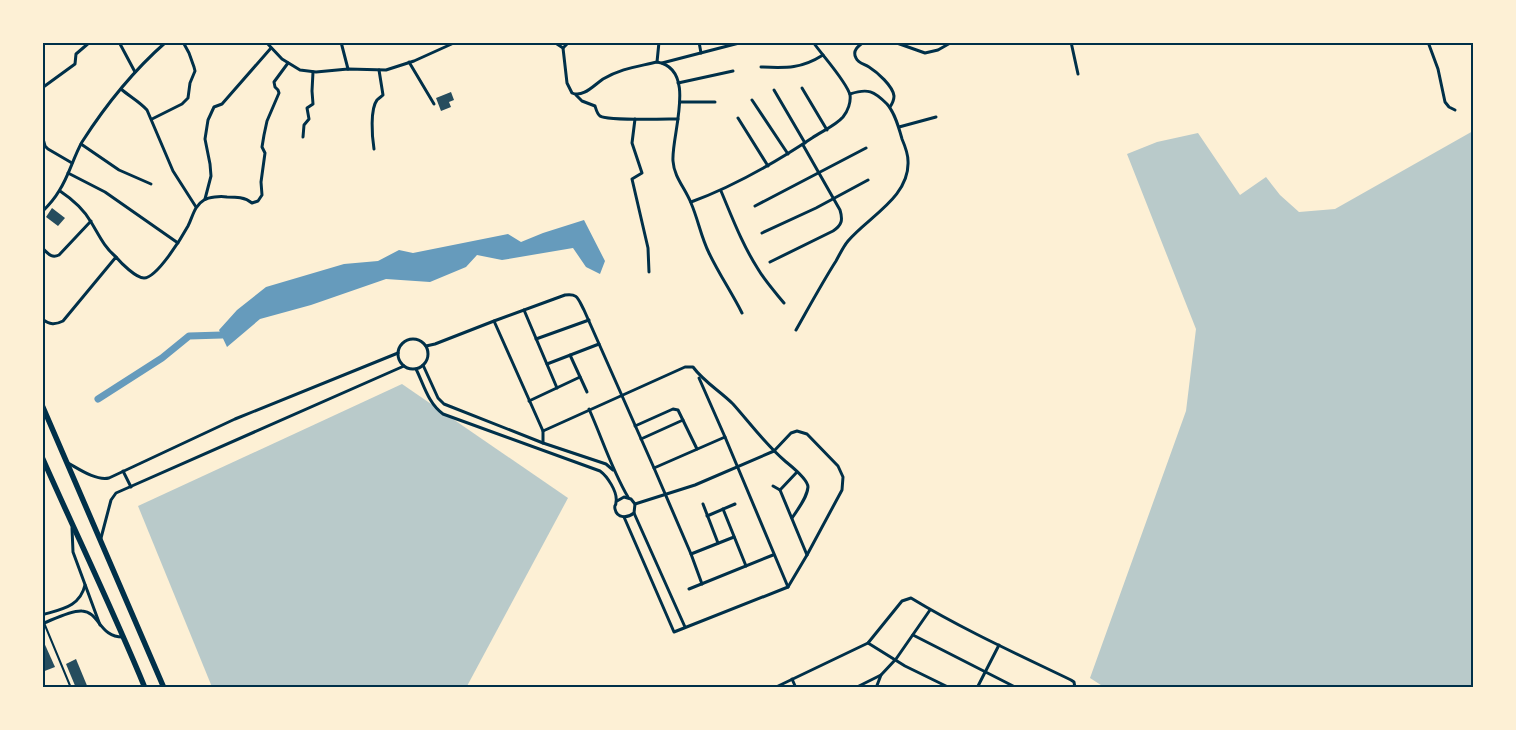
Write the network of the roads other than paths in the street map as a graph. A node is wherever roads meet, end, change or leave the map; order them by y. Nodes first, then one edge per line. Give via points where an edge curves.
1 (90, 42) edge
2 (119, 42) edge
3 (166, 42) edge
4 (183, 42) edge
5 (266, 42) edge
6 (341, 42) edge
7 (554, 42) edge
8 (569, 42) edge
9 (659, 42) edge
10 (699, 42) edge
11 (743, 42) edge
12 (813, 42) edge
13 (864, 42) edge
14 (894, 42) edge
15 (952, 42) edge
16 (1071, 42) edge
17 (1428, 42) edge
18 (454, 43) edge
19 (271, 48) junction
20 (562, 48) junction
21 (701, 53) junction
22 (823, 55) junction
23 (409, 62) junction
24 (657, 62) junction
25 (288, 63) junction
26 (662, 63) junction
27 (761, 66) dead end
28 (348, 69) junction
29 (379, 70) junction
30 (733, 71) dead end
31 (135, 72) junction
32 (313, 72) junction
33 (1078, 74) dead end
34 (678, 83) junction
35 (42, 88) edge
36 (802, 88) dead end
37 (121, 89) junction
38 (774, 90) dead end
39 (850, 94) junction
40 (576, 95) junction
41 (752, 100) dead end
42 (680, 102) junction
43 (715, 102) dead end
44 (434, 104) dead end
45 (890, 107) junction
46 (1455, 110) dead end
47 (936, 117) dead end
48 (738, 118) dead end
49 (152, 119) junction
50 (635, 119) junction
51 (678, 119) junction
52 (899, 128) junction
53 (827, 130) junction
54 (42, 135) edge
55 (303, 138) dead end
56 (81, 144) junction
57 (804, 144) junction
58 (866, 148) dead end
59 (374, 149) dead end
60 (788, 154) junction
61 (72, 163) junction
62 (768, 166) junction
63 (68, 172) junction
64 (819, 173) junction
65 (868, 180) dead end
66 (152, 184) dead end
67 (60, 190) junction
68 (722, 191) junction
69 (833, 198) junction
70 (205, 199) junction
71 (691, 202) junction
72 (755, 206) dead end
73 (196, 207) junction
74 (42, 212) edge
75 (91, 221) junction
76 (762, 233) dead end
77 (178, 243) junction
78 (42, 248) edge
79 (116, 257) junction
80 (770, 262) dead end
81 (649, 272) dead end
82 (784, 303) dead end
83 (524, 310) junction
84 (742, 313) dead end
85 (42, 319) edge
86 (589, 320) junction
87 (494, 321) junction
88 (796, 330) dead end
89 (536, 339) junction
90 (600, 344) junction
91 (426, 346) junction
92 (398, 353) junction
93 (570, 356) junction
94 (547, 364) junction
95 (423, 365) junction
96 (404, 366) junction
97 (416, 369) junction
98 (698, 375) junction
99 (580, 377) junction
100 (557, 388) junction
101 (587, 392) dead end
102 (621, 396) junction
103 (530, 401) junction
104 (42, 405) edge
105 (589, 409) junction
106 (684, 420) junction
107 (635, 426) junction
108 (542, 431) junction
109 (724, 437) junction
110 (641, 439) junction
111 (543, 443) junction
112 (697, 449) junction
113 (774, 451) junction
114 (42, 456) edge
115 (67, 463) junction
116 (738, 467) junction
117 (654, 468) junction
118 (613, 470) junction
119 (123, 471) junction
120 (798, 472) junction
121 (773, 486) dead end
122 (131, 487) junction
123 (780, 490) junction
124 (665, 496) junction
125 (628, 497) junction
126 (617, 501) junction
127 (635, 504) junction
128 (703, 504) dead end
129 (735, 504) dead end
130 (723, 509) junction
131 (634, 513) junction
132 (707, 516) junction
133 (624, 517) junction
134 (792, 518) junction
135 (72, 526) junction
136 (734, 537) junction
137 (101, 538) junction
138 (718, 542) junction
139 (691, 554) junction
140 (773, 555) junction
141 (807, 555) junction
142 (746, 566) junction
143 (702, 584) junction
144 (85, 585) junction
145 (788, 587) junction
146 (689, 589) dead end
147 (930, 610) junction
148 (42, 617) edge
149 (43, 623) edge
150 (100, 625) junction
151 (685, 627) junction
152 (913, 635) junction
153 (124, 637) junction
154 (868, 643) junction
155 (999, 645) junction
156 (896, 659) junction
157 (986, 671) junction
158 (881, 675) junction
159 (792, 679) junction
160 (877, 687) edge
161 (71, 688) edge
162 (143, 688) edge
163 (164, 688) edge
164 (774, 688) edge
165 (796, 688) edge
166 (855, 688) edge
167 (950, 688) edge
168 (977, 688) edge
169 (1017, 688) edge
170 (1075, 688) edge

1 - 35 street via 76,54 75,64
2 - 31 street
3 - 31 street
4 - 49 street via 194,67 188,98
5 - 19 street
6 - 28 street
7 - 20 street
8 - 20 street
9 - 24 street
10 - 21 street
11 - 21 street
12 - 22 street
13 - 45 street via 858,46 855,57 880,74 892,90 894,96
14 - 15 street via 925,54
16 - 33 street
17 - 46 street via 1445,102
18 - 23 street
19 - 25 street
19 - 70 street via 222,104 216,105 211,112 205,138 210,164
20 - 40 street via 567,83
21 - 26 street
22 - 27 street via 800,66
22 - 39 street
23 - 29 street
23 - 44 street
24 - 26 street
24 - 40 street via 623,69
25 - 32 street via 300,70
25 - 70 street via 274,82 279,93 264,135 262,147 266,153 260,199 252,203 241,198
26 - 34 street via 672,68
28 - 29 street
28 - 32 street
29 - 59 street via 383,95 376,100 374,108
30 - 34 street
31 - 37 street
32 - 55 street via 313,104 307,108 309,119 304,125
34 - 42 street
36 - 53 street
37 - 49 street via 143,105
37 - 56 street
38 - 57 street
39 - 45 street via 868,91
39 - 53 street via 849,107 843,117
40 - 50 street via 594,106 602,117
41 - 60 street
42 - 43 street
42 - 51 street
45 - 52 street
47 - 52 street
48 - 62 street
49 - 73 street via 174,172
50 - 51 street
50 - 81 street via 632,143 642,173 632,179 648,248
51 - 71 street via 674,168
52 - 88 street via 908,154 904,181 892,199 847,242
53 - 57 street
54 - 61 street via 48,149
56 - 61 street
56 - 66 street via 119,170
57 - 60 street
57 - 64 street
58 - 64 street
60 - 62 street
61 - 63 street
62 - 68 street
63 - 67 street
63 - 77 street via 105,192
64 - 69 street
64 - 72 street
65 - 69 street
67 - 74 street
67 - 75 street
68 - 71 street
68 - 82 street via 750,255
69 - 76 street
69 - 80 street via 842,218 839,227
70 - 73 street
71 - 84 street via 710,254
73 - 77 street
75 - 78 street via 59,255 51,256
75 - 79 street via 104,245
77 - 79 street via 147,277 137,276
79 - 85 street via 63,321 52,324
83 - 86 street via 572,294 577,297
83 - 87 street
83 - 89 street
86 - 89 street
86 - 90 street
87 - 91 street
87 - 103 street
89 - 94 street
90 - 93 street
90 - 102 street
91 - 92 street via 412,339 402,343
91 - 95 street via 428,356
92 - 96 street
92 - 119 street via 235,419
93 - 94 street
93 - 99 street
94 - 100 street
95 - 97 street
95 - 111 street via 444,404
96 - 97 street
96 - 122 street
97 - 126 street via 430,401 443,414 600,471 608,477
98 - 102 street via 693,367 688,366
98 - 109 street
98 - 113 street via 731,403
99 - 100 street
99 - 101 street
100 - 103 street
102 - 105 street
102 - 107 street
103 - 108 street
104 - 115 highway
105 - 108 street
105 - 118 street
106 - 107 street via 675,409
106 - 110 street
106 - 112 street
107 - 110 street
108 - 111 street
109 - 112 street
109 - 116 street
110 - 117 street
111 - 118 street via 606,464
112 - 117 street
113 - 116 street
113 - 120 street
113 - 141 street via 791,433 804,432 842,472 842,490
114 - 135 highway
115 - 119 street via 104,479
115 - 137 highway
116 - 124 street
116 - 140 street
117 - 124 street
118 - 125 street
119 - 122 street
120 - 123 street
120 - 134 street via 808,487
121 - 123 street
122 - 137 street via 113,496
123 - 134 street
124 - 127 street
124 - 139 street
125 - 126 street
125 - 127 street
126 - 133 street via 615,509
127 - 131 street
128 - 132 street
129 - 130 street
130 - 132 street
130 - 136 street
131 - 133 street
131 - 151 street
132 - 138 street
133 - 151 street via 674,632
134 - 141 street
135 - 144 street via 72,550
135 - 153 highway
136 - 138 street
136 - 142 street
137 - 163 highway
138 - 139 street
139 - 143 street
140 - 142 street
140 - 145 street
141 - 145 street
142 - 143 street
143 - 146 street
144 - 148 street via 77,602
144 - 150 street
145 - 151 street
147 - 152 street
147 - 154 street via 911,598 905,599
147 - 155 street
148 - 149 lane
149 - 150 street via 81,610 88,612
149 - 161 lane
150 - 153 street via 115,637
152 - 156 street
152 - 157 street
153 - 162 highway
154 - 156 street
154 - 159 street
155 - 157 street
155 - 170 street via 1071,680
156 - 158 street
156 - 167 street
157 - 168 street
157 - 169 street
158 - 160 street
158 - 166 street
159 - 164 street
159 - 165 street

